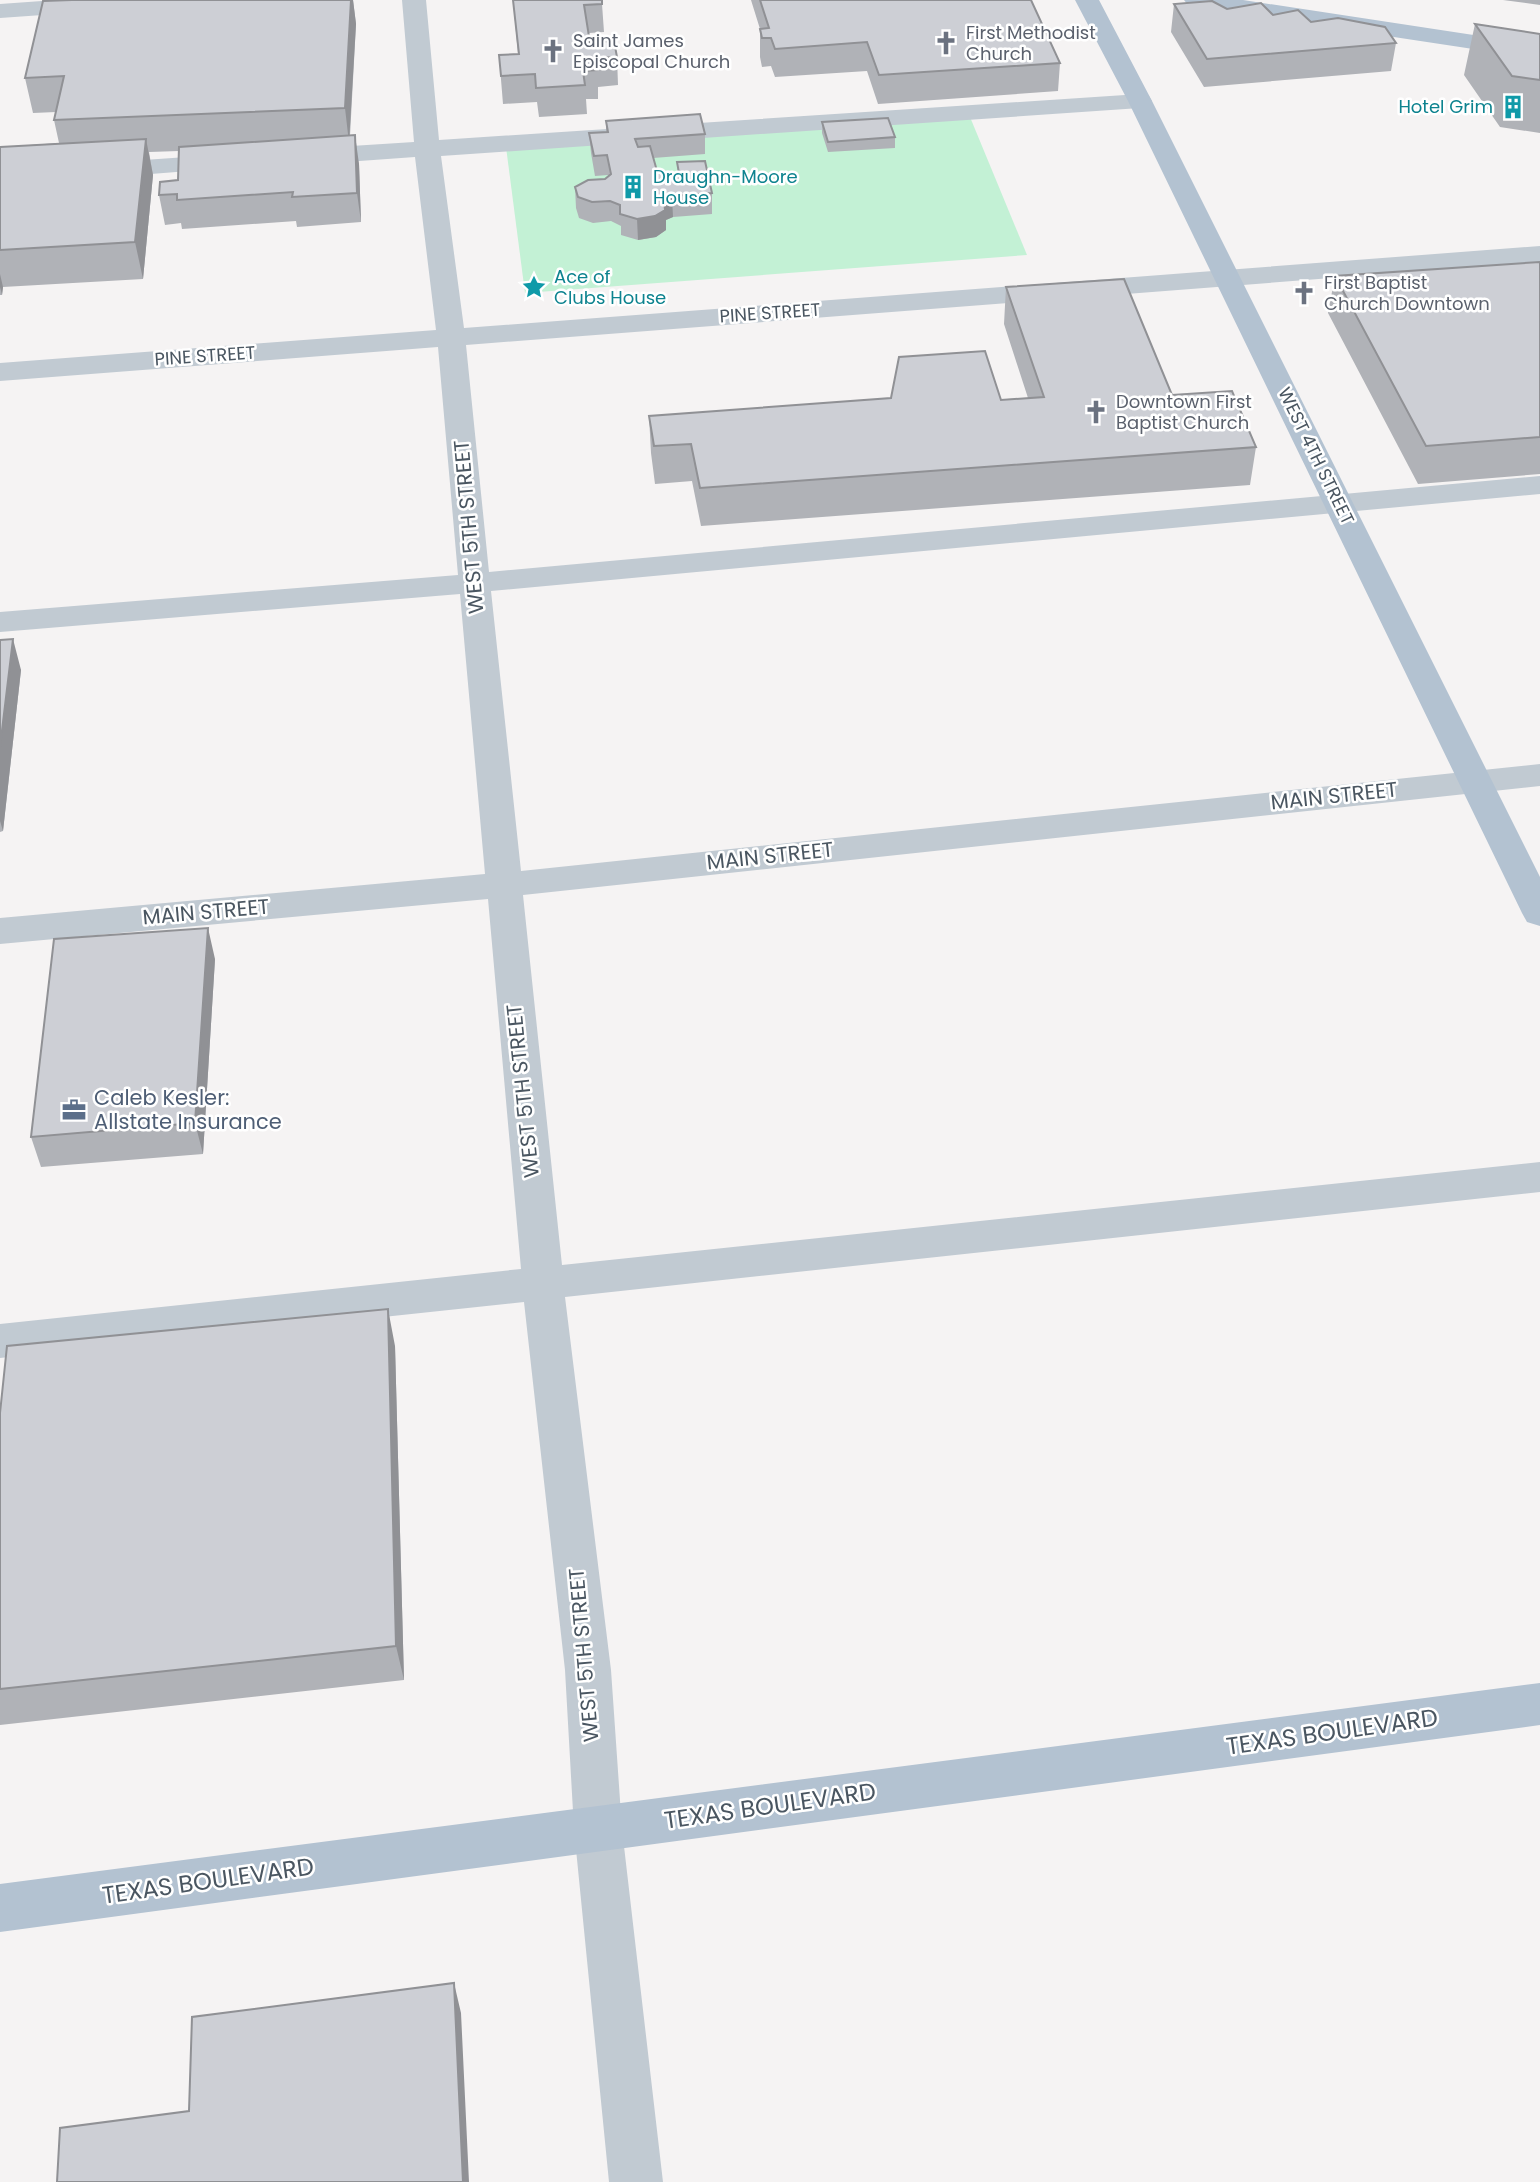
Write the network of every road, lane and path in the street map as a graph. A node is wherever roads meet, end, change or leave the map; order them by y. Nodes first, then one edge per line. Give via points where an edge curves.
1 (156, 0) edge
2 (414, 0) edge
3 (1087, 0) edge
4 (1196, 0) edge
5 (1285, 6) edge
6 (0, 11) edge
7 (1540, 52) edge
8 (1140, 101) junction
9 (427, 149) junction
10 (276, 159) edge
11 (248, 161) edge
12 (0, 178) edge
13 (1540, 254) edge
14 (1227, 278) junction
15 (451, 338) junction
16 (0, 372) edge
17 (1540, 485) edge
18 (1339, 502) junction
19 (474, 583) junction
20 (0, 622) edge
21 (1540, 775) edge
22 (1477, 782) junction
23 (503, 885) junction
24 (1540, 913) edge
25 (0, 931) edge
26 (1540, 1177) edge
27 (543, 1284) junction
28 (0, 1341) edge
29 (1540, 1704) edge
30 (598, 1829) junction
31 (0, 1908) edge
32 (635, 2182) edge

1 - 6 street
2 - 9 street, WEST 5TH STREET
3 - 8 main road, WEST 4TH STREET
4 - 5 main road
5 - 7 main road
8 - 9 street
8 - 14 main road, WEST 4TH STREET
9 - 10 street
9 - 15 street, WEST 5TH STREET
11 - 12 street
13 - 14 street, PINE STREET
14 - 15 street, PINE STREET
14 - 18 main road, WEST 4TH STREET
15 - 16 street, PINE STREET
15 - 19 street, WEST 5TH STREET
17 - 18 street
18 - 19 street
18 - 22 main road, WEST 4TH STREET
19 - 20 street
19 - 23 street, WEST 5TH STREET
21 - 22 street, MAIN STREET
22 - 23 street, MAIN STREET
22 - 24 main road, WEST 4TH STREET
23 - 25 street, MAIN STREET
23 - 27 street, WEST 5TH STREET
26 - 27 street
27 - 28 street
27 - 30 street, WEST 5TH STREET via 588,1670
29 - 30 main road, TEXAS BOULEVARD
30 - 31 main road, TEXAS BOULEVARD
30 - 32 street, WEST 5TH STREET

